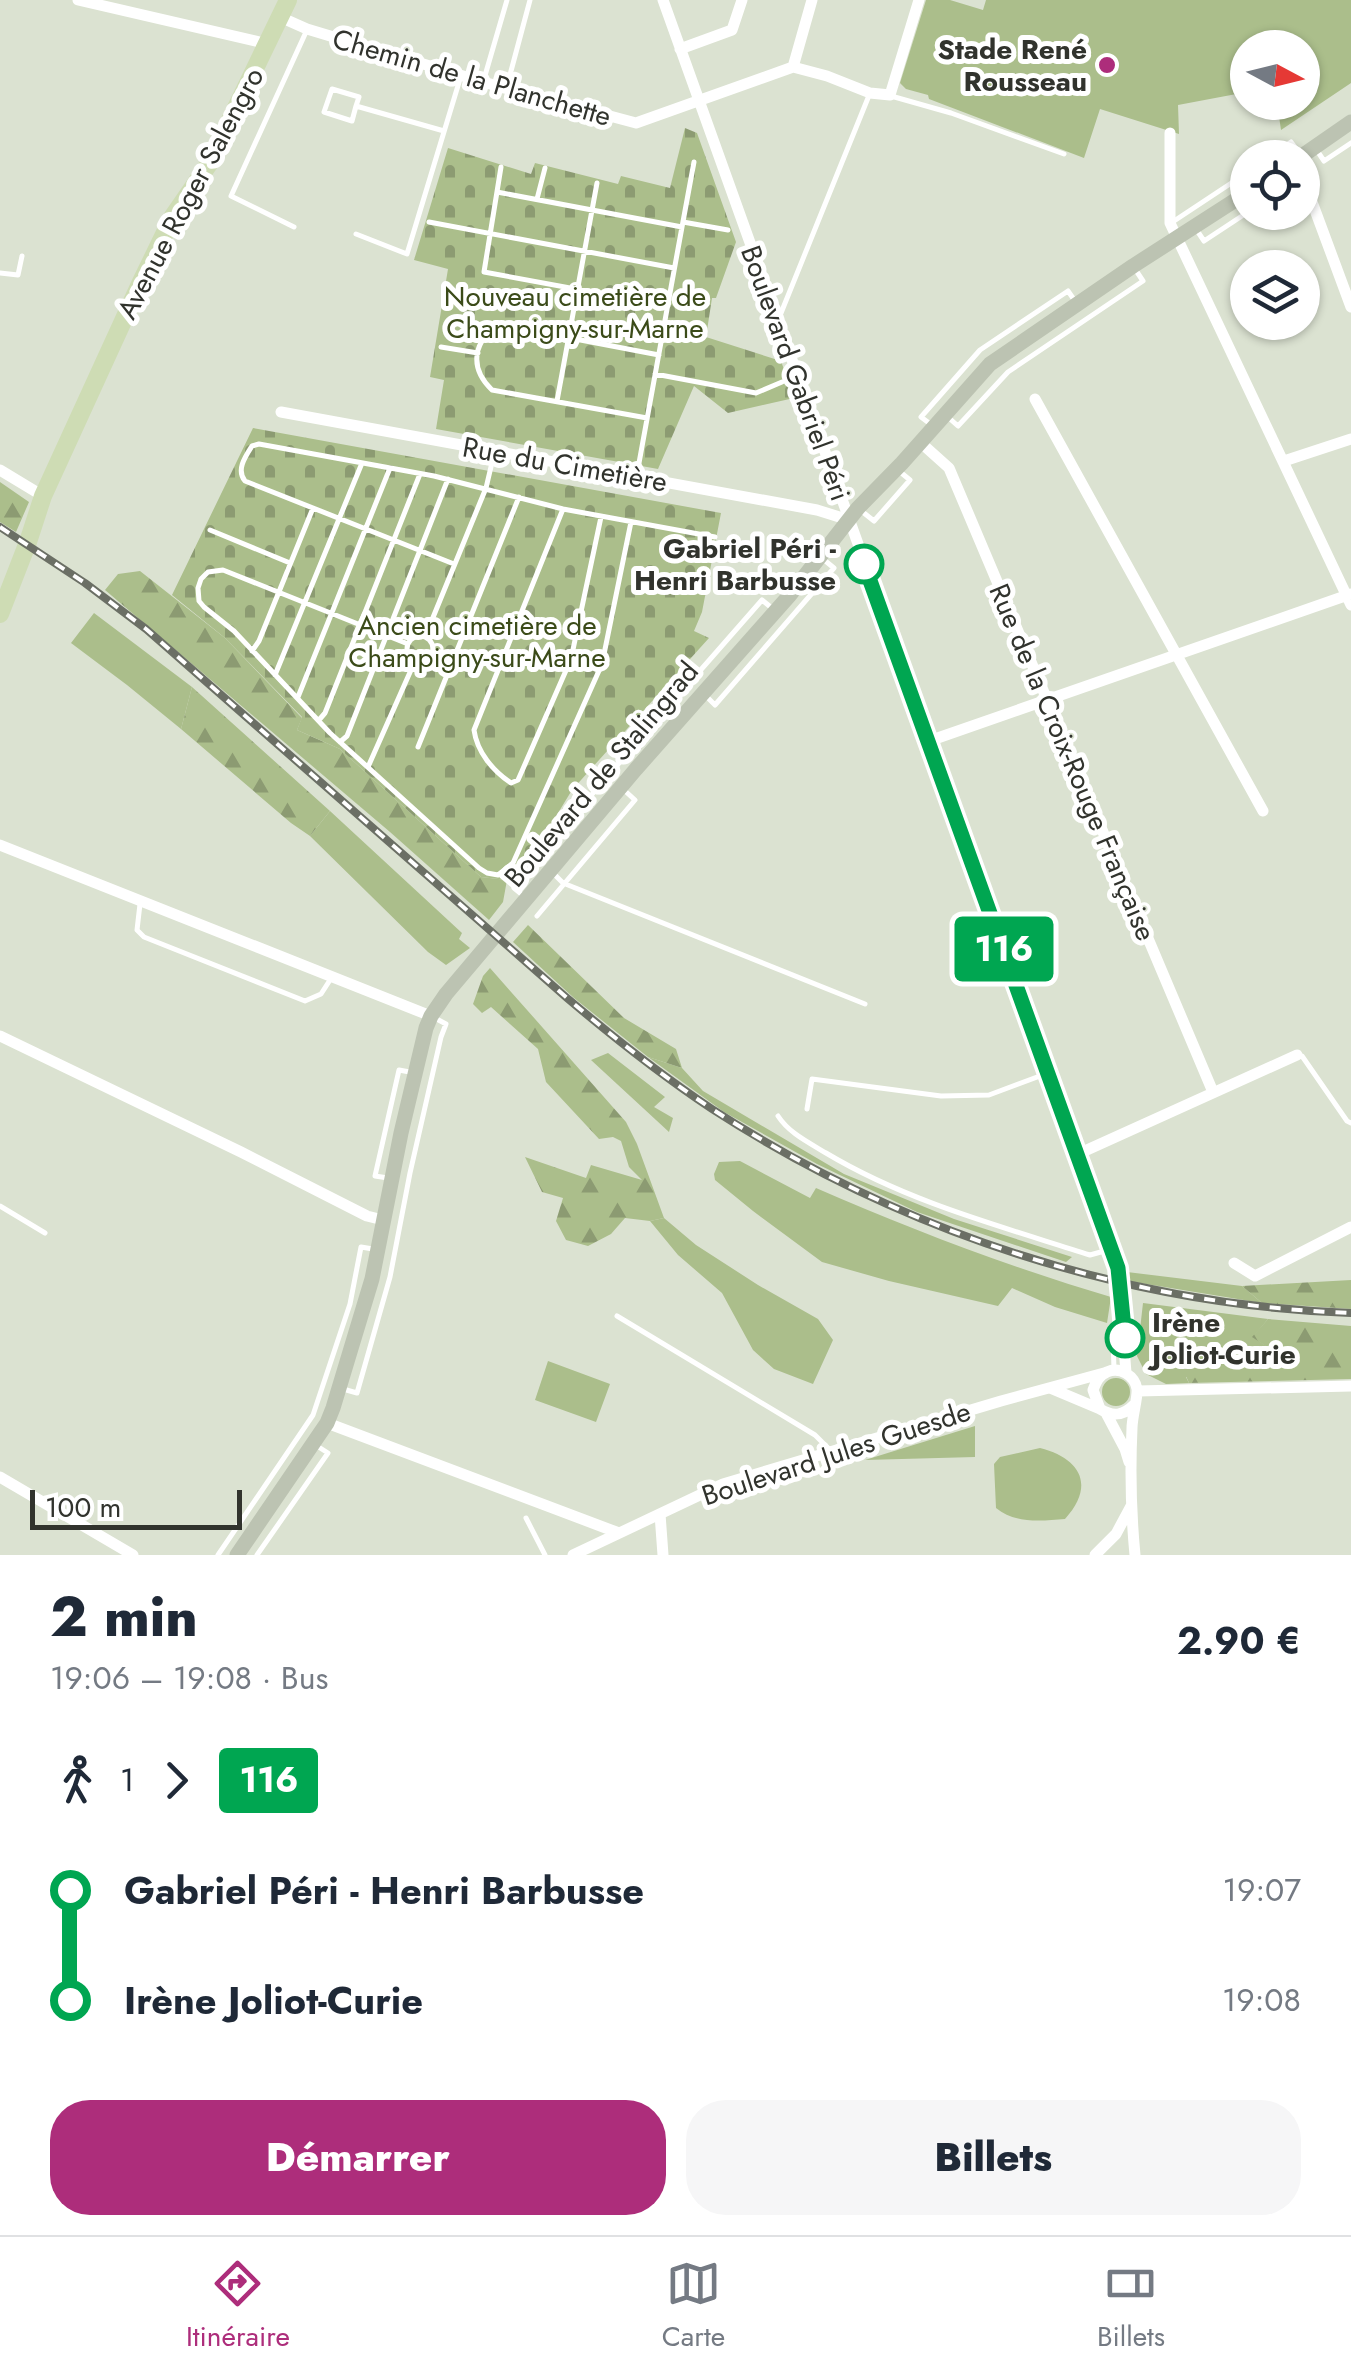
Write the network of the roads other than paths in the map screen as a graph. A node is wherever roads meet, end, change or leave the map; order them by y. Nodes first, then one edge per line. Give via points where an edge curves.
1 (78, 0) edge
2 (507, 0) edge
3 (530, 0) edge
4 (663, 0) edge
5 (742, 0) edge
6 (812, 0) edge
7 (919, 0) edge
8 (284, 8) edge
9 (307, 29) junction
10 (268, 44) junction
11 (680, 48) junction
12 (793, 68) junction
13 (461, 76) junction
14 (483, 82) junction
15 (506, 88) junction
16 (870, 92) junction
17 (890, 95) junction
18 (699, 102) junction
19 (356, 106) junction
20 (1351, 122) edge
21 (444, 131) junction
22 (1170, 133) dead end
23 (1351, 143) edge
24 (1320, 144) edge
25 (1064, 154) dead end
26 (1320, 160) edge
27 (694, 162) dead end
28 (501, 167) dead end
29 (545, 168) dead end
30 (597, 182) dead end
31 (1230, 186) edge
32 (497, 192) junction
33 (537, 199) junction
34 (1230, 204) edge
35 (592, 210) junction
36 (429, 222) dead end
37 (1320, 223) edge
38 (1230, 224) edge
39 (683, 225) junction
40 (294, 227) dead end
41 (1194, 227) junction
42 (728, 230) dead end
43 (1174, 230) junction
44 (356, 234) dead end
45 (491, 234) junction
46 (584, 251) junction
47 (22, 256) dead end
48 (1133, 266) junction
49 (674, 268) junction
50 (0, 273) edge
51 (578, 290) junction
52 (1077, 304) junction
53 (668, 306) junction
54 (1351, 307) edge
55 (778, 321) junction
56 (569, 338) junction
57 (441, 347) dead end
58 (478, 353) junction
59 (659, 354) junction
60 (655, 374) junction
61 (782, 382) dead end
62 (1035, 399) dead end
63 (557, 402) junction
64 (281, 412) dead end
65 (647, 418) junction
66 (940, 421) junction
67 (1351, 440) edge
68 (920, 442) junction
69 (495, 451) junction
70 (1284, 460) junction
71 (362, 463) junction
72 (390, 468) junction
73 (0, 470) edge
74 (420, 474) junction
75 (637, 477) junction
76 (448, 479) junction
77 (486, 488) junction
78 (43, 496) junction
79 (519, 497) junction
80 (313, 508) junction
81 (563, 509) junction
82 (853, 514) junction
83 (600, 517) junction
84 (339, 518) junction
85 (630, 522) junction
86 (366, 529) junction
87 (210, 530) dead end
88 (714, 537) dead end
89 (394, 540) junction
90 (420, 551) junction
91 (821, 557) junction
92 (290, 563) junction
93 (454, 564) junction
94 (278, 592) junction
95 (1350, 598) edge
96 (306, 603) junction
97 (776, 611) junction
98 (0, 614) edge
99 (332, 614) junction
100 (360, 625) junction
101 (386, 636) junction
102 (425, 637) junction
103 (408, 644) junction
104 (252, 651) junction
105 (1176, 655) junction
106 (414, 660) junction
107 (274, 674) junction
108 (702, 693) junction
109 (297, 698) junction
110 (1046, 700) junction
111 (684, 701) junction
112 (319, 721) junction
113 (929, 740) junction
114 (340, 742) junction
115 (418, 746) dead end
116 (368, 768) junction
117 (1263, 811) dead end
118 (0, 845) edge
119 (557, 877) junction
120 (527, 899) junction
121 (141, 901) junction
122 (537, 916) dead end
123 (332, 976) junction
124 (865, 1004) dead end
125 (431, 1016) junction
126 (0, 1036) edge
127 (1297, 1055) joint
128 (1048, 1073) junction
129 (1214, 1092) junction
130 (807, 1109) dead end
131 (778, 1116) dead end
132 (1349, 1122) edge
133 (1078, 1154) junction
134 (0, 1206) edge
135 (383, 1220) junction
136 (1351, 1227) edge
137 (46, 1233) dead end
138 (378, 1250) junction
139 (1111, 1250) junction
140 (1234, 1263) dead end
141 (617, 1316) dead end
142 (1115, 1372) junction
143 (1351, 1386) edge
144 (340, 1388) junction
145 (1050, 1388) junction
146 (1138, 1391) junction
147 (1134, 1405) junction
148 (1103, 1411) junction
149 (327, 1423) junction
150 (314, 1443) junction
151 (832, 1452) junction
152 (1131, 1470) junction
153 (0, 1477) edge
154 (1131, 1506) junction
155 (660, 1514) junction
156 (526, 1518) dead end
157 (619, 1533) junction
158 (133, 1555) edge
159 (218, 1555) edge
160 (237, 1555) edge
161 (257, 1555) edge
162 (545, 1555) edge
163 (573, 1555) edge
164 (663, 1555) edge
165 (1095, 1555) edge
166 (1135, 1555) edge

1 - 10 street
2 - 14 lane
3 - 15 lane
4 - 11 street, Boulevard Gabriel Péri
5 - 11 street via 732,30
6 - 12 street
7 - 17 street
8 - 9 street, Chemin de la Planchette
8 - 10 main road, Avenue Roger Salengro
9 - 13 street, Chemin de la Planchette
9 - 40 lane, Avenue Roger Salengro via 231,196
10 - 78 main road, Avenue Roger Salengro via 209,164 173,216
11 - 18 street, Boulevard Gabriel Péri
12 - 16 street
12 - 18 street, Chemin de la Planchette
13 - 14 street, Chemin de la Planchette
13 - 21 lane
14 - 15 street, Chemin de la Planchette
15 - 18 street, Chemin de la Planchette via 636,123
16 - 17 street
16 - 55 lane
17 - 25 lane
18 - 55 street, Boulevard Gabriel Péri
19 - 19 lane via 358,97 332,88 324,112 352,120
19 - 21 lane
20 - 24 main road
21 - 44 lane via 407,254
22 - 43 street
23 - 26 lane
27 - 39 lane
28 - 32 lane
29 - 33 lane
30 - 35 lane
31 - 43 lane
32 - 33 lane
32 - 45 lane
33 - 35 lane
34 - 41 main road, Boulevard de Stalingrad
35 - 39 lane
35 - 46 lane
36 - 45 lane
37 - 54 street
38 - 41 lane via 1204,241
39 - 42 lane
39 - 49 lane
41 - 43 main road, Boulevard de Stalingrad
43 - 48 main road, Boulevard de Stalingrad
43 - 70 street
45 - 46 lane
45 - 51 lane via 484,272
46 - 49 lane
46 - 51 lane
47 - 50 lane via 18,275
48 - 52 main road, Boulevard de Stalingrad
48 - 66 lane via 1143,281 1008,372 958,426
49 - 53 lane
51 - 53 lane
51 - 56 lane
52 - 66 main road, Boulevard de Stalingrad via 997,358
52 - 66 lane via 1068,291 980,350 921,417
53 - 59 lane
55 - 82 street, Boulevard Gabriel Péri
56 - 58 lane via 502,325 487,334
56 - 59 lane
56 - 63 lane
57 - 58 lane
58 - 63 lane via 477,368 492,390
59 - 60 lane
60 - 61 lane via 756,393
60 - 65 lane
62 - 105 street
63 - 65 lane
64 - 69 street, Rue du Cimetière
65 - 75 lane
66 - 68 main road, Boulevard de Stalingrad
67 - 70 street
68 - 82 main road, Boulevard de Stalingrad
68 - 110 street, Rue de la Croix-Rouge Française via 949,468
69 - 75 street, Rue du Cimetière
69 - 77 lane
70 - 95 street
71 - 72 lane
71 - 80 lane via 252,446 242,478
71 - 84 lane
72 - 74 lane
72 - 86 lane
73 - 78 street
74 - 76 lane
74 - 89 lane
75 - 82 street, Rue du Cimetière
76 - 77 lane
76 - 90 lane
77 - 79 lane
77 - 93 lane
78 - 98 main road, Avenue Roger Salengro
79 - 81 lane
79 - 115 lane
80 - 84 lane
80 - 92 lane
81 - 83 lane
81 - 83 lane via 474,730 486,759 512,783 571,659
82 - 91 main road, Boulevard de Stalingrad
82 - 113 street, Boulevard Gabriel Péri
83 - 85 lane
84 - 86 lane
84 - 96 lane
85 - 88 lane
85 - 116 lane via 602,664 505,871 478,868
86 - 89 lane
86 - 99 lane
87 - 92 lane
89 - 90 lane
89 - 100 lane
90 - 93 lane
90 - 101 lane
91 - 97 main road, Boulevard de Stalingrad
91 - 108 lane via 834,568 715,705
92 - 94 lane
93 - 102 lane
94 - 96 lane
94 - 104 lane
94 - 104 lane via 218,569 199,583 204,606
95 - 105 street
96 - 99 lane
96 - 107 lane
97 - 108 main road, Boulevard de Stalingrad
97 - 111 lane via 762,600
99 - 100 lane
99 - 109 lane
100 - 101 lane
100 - 112 lane
101 - 103 lane
101 - 114 lane
102 - 103 lane
102 - 106 lane via 430,656
103 - 106 lane
104 - 107 lane
105 - 110 street
105 - 117 street
106 - 116 lane
107 - 109 lane
108 - 111 main road, Boulevard de Stalingrad
109 - 112 lane
110 - 113 street
110 - 129 street, Rue de la Croix-Rouge Française
111 - 119 main road, Boulevard de Stalingrad
111 - 120 lane via 514,888
112 - 114 lane
113 - 128 street, Boulevard Gabriel Péri
114 - 116 lane
118 - 121 street
119 - 120 main road, Boulevard de Stalingrad
119 - 122 lane
119 - 124 lane
120 - 125 main road, Boulevard de Stalingrad
121 - 123 street
121 - 123 lane via 136,930 144,938 305,1000 321,994
123 - 125 street
125 - 135 main road, Boulevard de Stalingrad
125 - 144 lane via 446,1024 390,1276 356,1393
126 - 135 street
127 - 129 street
127 - 132 lane
128 - 130 lane via 989,1096 812,1078
128 - 133 street, Boulevard Gabriel Péri
129 - 133 street
131 - 139 lane via 802,1139 904,1194 1090,1254
133 - 139 street, Boulevard Gabriel Péri
134 - 137 lane
135 - 138 main road, Boulevard de Stalingrad
136 - 140 street via 1255,1276
138 - 144 main road, Boulevard de Stalingrad
138 - 159 lane via 361,1247 313,1416
139 - 142 street, Boulevard Gabriel Péri via 1125,1338
141 - 151 lane
142 - 145 street, Boulevard Jules Guesde
142 - 146 street
142 - 148 street, Boulevard Gabriel Péri via 1098,1378 1094,1390
143 - 146 street
144 - 149 main road, Boulevard de Stalingrad
145 - 148 street
145 - 151 street, Boulevard Jules Guesde
146 - 147 street
147 - 148 street via 1121,1414
147 - 152 street
148 - 152 street
149 - 150 main road, Boulevard de Stalingrad
149 - 157 street
150 - 160 main road, Boulevard de Stalingrad
150 - 161 lane via 328,1453
151 - 155 street, Boulevard Jules Guesde via 723,1484
152 - 154 street
153 - 158 street
154 - 165 street
154 - 166 street
155 - 157 street, Boulevard Jules Guesde
155 - 164 street
156 - 162 lane
157 - 163 street, Boulevard Jules Guesde

